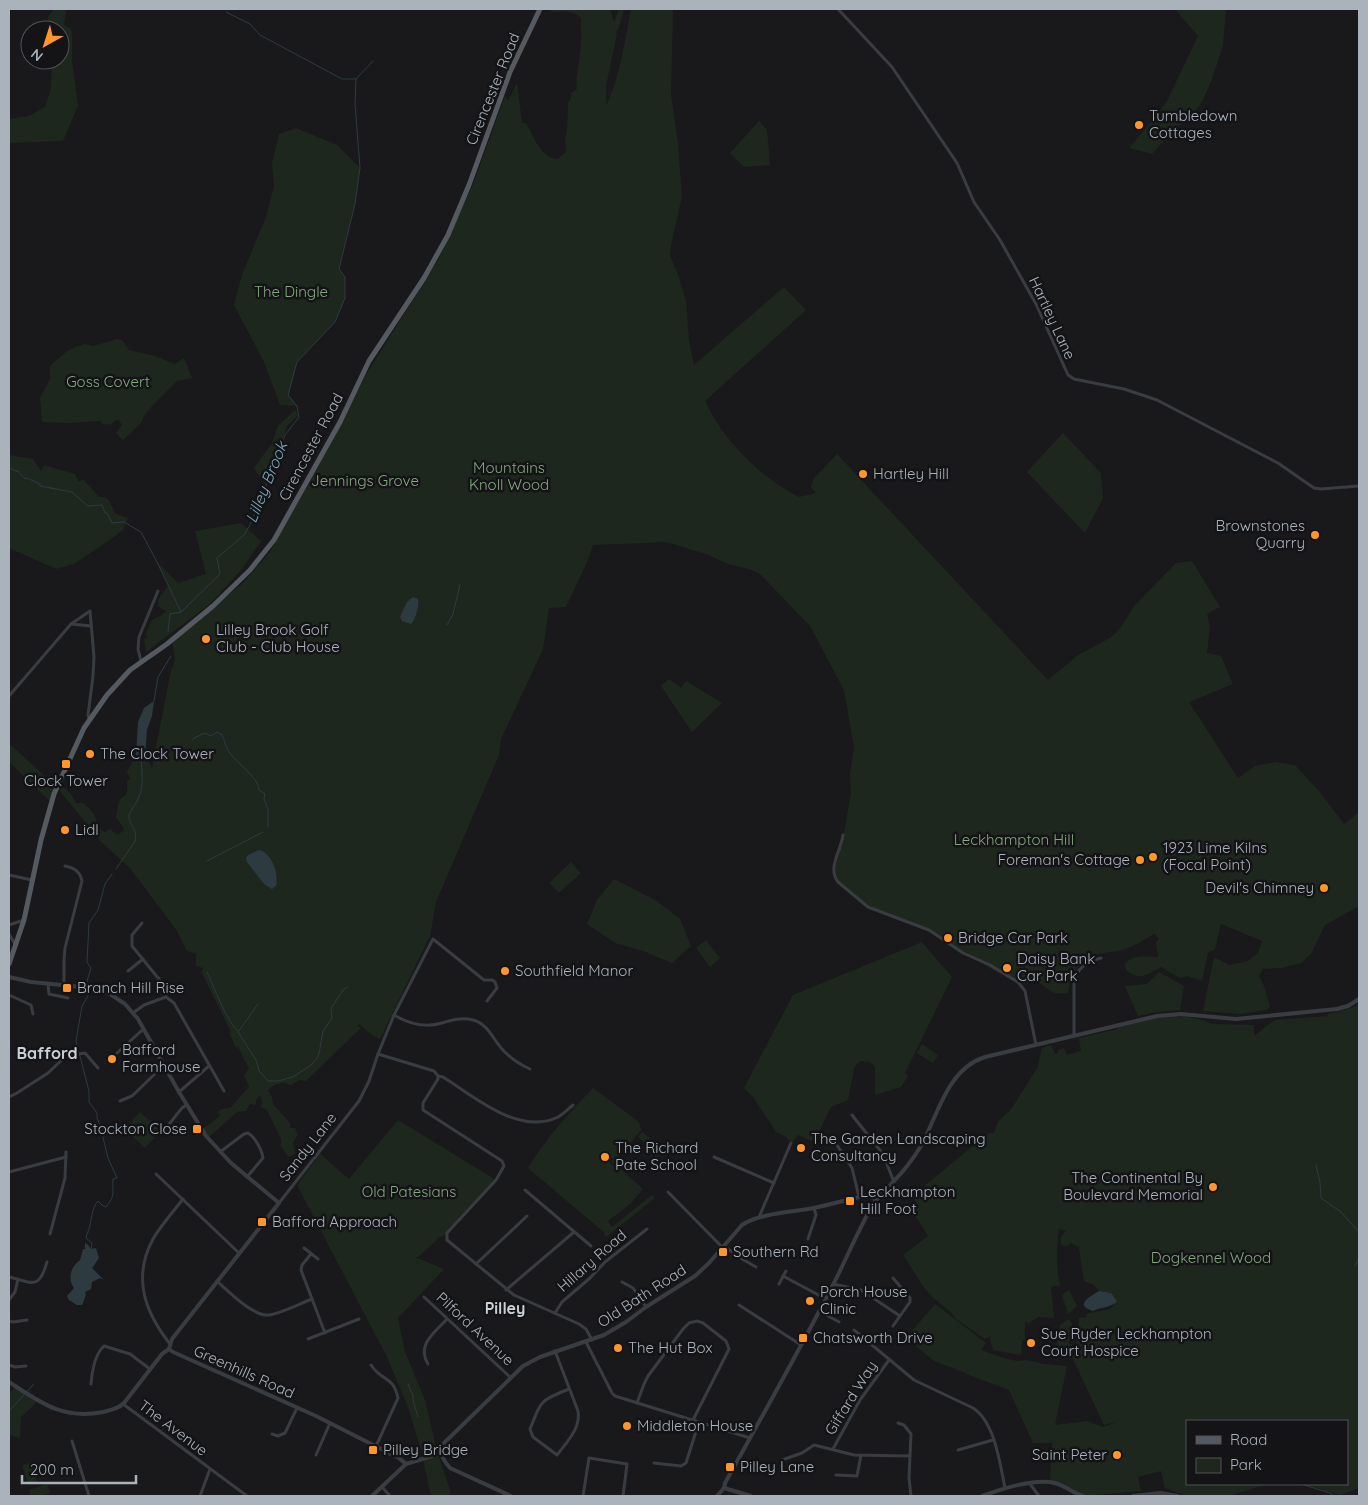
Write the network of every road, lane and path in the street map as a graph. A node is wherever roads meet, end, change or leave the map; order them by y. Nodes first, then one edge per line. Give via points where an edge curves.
1 (540, 9) edge
2 (838, 9) edge
3 (1359, 486) edge
4 (158, 591) dead end
5 (71, 624) junction
6 (90, 626) junction
7 (141, 661) junction
8 (9, 696) edge
9 (90, 720) junction
10 (843, 835) dead end
11 (65, 866) dead end
12 (9, 875) edge
13 (32, 880) junction
14 (24, 920) junction
15 (142, 923) dead end
16 (9, 924) edge
17 (9, 934) edge
18 (16, 946) junction
19 (1101, 958) dead end
20 (142, 959) junction
21 (9, 964) edge
22 (128, 971) dead end
23 (9, 977) edge
24 (48, 984) junction
25 (64, 986) junction
26 (9, 995) edge
27 (166, 997) junction
28 (68, 998) dead end
29 (1359, 999) edge
30 (487, 1001) dead end
31 (133, 1012) junction
32 (33, 1014) dead end
33 (394, 1016) junction
34 (144, 1030) junction
35 (1074, 1036) junction
36 (1036, 1045) junction
37 (117, 1053) dead end
38 (378, 1054) junction
39 (209, 1066) junction
40 (165, 1067) junction
41 (98, 1068) dead end
42 (530, 1069) dead end
43 (438, 1076) junction
44 (224, 1091) dead end
45 (179, 1092) junction
46 (9, 1096) edge
47 (120, 1101) dead end
48 (186, 1105) junction
49 (573, 1105) dead end
50 (852, 1115) dead end
51 (166, 1128) dead end
52 (831, 1136) dead end
53 (790, 1143) dead end
54 (66, 1152) dead end
55 (219, 1152) junction
56 (66, 1157) junction
57 (714, 1157) dead end
58 (9, 1172) edge
59 (156, 1174) dead end
60 (247, 1177) junction
61 (894, 1182) junction
62 (774, 1183) junction
63 (889, 1186) junction
64 (525, 1190) dead end
65 (668, 1192) dead end
66 (868, 1195) junction
67 (859, 1197) junction
68 (183, 1199) junction
69 (876, 1200) junction
70 (279, 1203) junction
71 (814, 1208) junction
72 (527, 1216) dead end
73 (759, 1217) junction
74 (647, 1228) dead end
75 (574, 1232) junction
76 (50, 1234) dead end
77 (808, 1239) dead end
78 (591, 1246) dead end
79 (723, 1246) junction
80 (304, 1248) dead end
81 (240, 1254) junction
82 (311, 1254) junction
83 (318, 1259) dead end
84 (47, 1262) dead end
85 (476, 1264) junction
86 (756, 1267) dead end
87 (786, 1271) dead end
88 (784, 1276) junction
89 (9, 1277) edge
90 (893, 1278) dead end
91 (18, 1280) junction
92 (218, 1282) junction
93 (622, 1282) dead end
94 (779, 1284) dead end
95 (833, 1284) junction
96 (506, 1290) junction
97 (424, 1298) dead end
98 (312, 1299) junction
99 (826, 1299) junction
100 (9, 1300) edge
101 (646, 1306) junction
102 (739, 1306) dead end
103 (819, 1311) junction
104 (555, 1313) junction
105 (900, 1316) junction
106 (359, 1319) dead end
107 (447, 1319) junction
108 (27, 1320) dead end
109 (9, 1321) edge
110 (839, 1322) dead end
111 (893, 1326) dead end
112 (854, 1330) dead end
113 (325, 1332) junction
114 (308, 1340) dead end
115 (592, 1340) junction
116 (586, 1342) junction
117 (170, 1344) junction
118 (801, 1344) junction
119 (169, 1349) junction
120 (555, 1351) junction
121 (889, 1360) junction
122 (428, 1364) dead end
123 (9, 1365) edge
124 (371, 1365) dead end
125 (26, 1366) dead end
126 (150, 1369) junction
127 (511, 1378) junction
128 (9, 1382) edge
129 (91, 1384) dead end
130 (569, 1389) junction
131 (637, 1403) junction
132 (123, 1404) junction
133 (297, 1408) junction
134 (693, 1420) junction
135 (699, 1422) junction
136 (330, 1423) junction
137 (898, 1423) dead end
138 (272, 1434) dead end
139 (750, 1438) junction
140 (993, 1440) junction
141 (72, 1442) dead end
142 (376, 1446) junction
143 (834, 1449) junction
144 (958, 1450) dead end
145 (440, 1453) junction
146 (316, 1456) dead end
147 (861, 1456) junction
148 (910, 1456) junction
149 (782, 1460) dead end
150 (654, 1463) dead end
151 (406, 1464) junction
152 (210, 1469) junction
153 (836, 1475) dead end
154 (1030, 1484) junction
155 (383, 1488) junction
156 (724, 1488) junction
157 (1006, 1488) junction
158 (89, 1496) edge
159 (200, 1496) edge
160 (247, 1496) edge
161 (372, 1496) edge
162 (390, 1496) edge
163 (511, 1496) edge
164 (584, 1496) edge
165 (623, 1496) edge
166 (717, 1496) edge
167 (751, 1496) edge
168 (911, 1496) edge
169 (982, 1496) edge
170 (1039, 1496) edge
171 (1083, 1496) edge
172 (1133, 1496) edge
173 (1178, 1496) edge

1 - 7 main road, Cirencester Road via 510,72 448,235 424,278 369,361 340,422 274,540 220,600
2 - 3 street, Hartley Lane via 892,67 956,163 974,202 1036,304 1070,377 1157,400 1278,463 1317,489
4 - 7 street via 139,637
5 - 6 street
5 - 6 street via 90,611
5 - 8 street
6 - 9 street via 94,676
7 - 9 main road, Cirencester Road via 115,686
9 - 13 main road, Cirencester Road via 56,788
10 - 36 street via 833,869 838,882 868,907 929,930 963,953 1014,978 1025,991
11 - 25 street via 77,871 82,881 64,954
12 - 13 street
13 - 14 main road, Cirencester Road
14 - 16 street
14 - 18 main road, Cirencester Road
15 - 20 street via 132,935 132,946
17 - 18 street
18 - 21 main road, Cirencester Road
19 - 35 street via 1085,964 1076,976
20 - 22 street
20 - 27 street via 163,984
23 - 24 street
24 - 25 street
24 - 28 street via 49,994
25 - 31 street via 92,988 115,997
26 - 32 street via 31,1005
27 - 31 street
27 - 39 street via 174,1003
29 - 35 street via 1337,1009 1256,1017 1170,1014
30 - 33 street, Sandy Lane via 497,988 496,982 484,980 433,939
31 - 34 street
33 - 38 street, Sandy Lane
33 - 42 street via 421,1025 460,1018 476,1021 487,1028 507,1054
34 - 37 street
34 - 40 street
35 - 36 street
36 - 61 street via 981,1058 962,1070 947,1091 921,1147
38 - 43 street via 434,1071
38 - 70 street, Sandy Lane via 359,1101
39 - 44 street
39 - 45 street
40 - 45 street
40 - 47 street via 132,1096
41 - 46 street via 84,1053 66,1056 48,1073
43 - 49 street via 499,1113 520,1121 556,1118
43 - 85 street via 423,1103 423,1110 502,1161 504,1166 496,1180 447,1233 447,1241
45 - 48 street
48 - 51 street
48 - 55 street
50 - 61 street via 883,1154
52 - 67 street via 852,1168
53 - 62 street
54 - 56 street
55 - 60 street
55 - 60 street via 244,1134 252,1135 263,1158
56 - 58 street
56 - 76 street via 65,1178
57 - 62 street
59 - 68 street
60 - 70 street
61 - 63 street
62 - 73 street
63 - 66 street, Old Bath Road
63 - 69 street
64 - 75 street
65 - 79 street
66 - 67 street, Old Bath Road
66 - 69 street
67 - 71 street, Old Bath Road
68 - 81 street
68 - 117 street via 153,1239 143,1277 150,1314
69 - 95 street
70 - 81 street, Sandy Lane
71 - 73 street, Old Bath Road
71 - 77 street via 816,1215
72 - 85 street
73 - 79 street, Old Bath Road via 742,1225
74 - 104 street, Hillary Road via 605,1262 562,1302
75 - 78 street
75 - 96 street
79 - 86 street
79 - 101 street, Old Bath Road via 695,1276
80 - 82 street
81 - 92 street, Sandy Lane
82 - 83 street
82 - 98 street via 301,1270
84 - 91 street via 43,1277 38,1281
85 - 96 street
87 - 88 street
88 - 94 street
88 - 99 street
89 - 91 street
90 - 105 street via 910,1296 910,1302
91 - 100 street
92 - 98 street via 262,1314 272,1314
92 - 117 street, Sandy Lane
93 - 101 street via 633,1288
95 - 99 street
95 - 105 street via 861,1290
96 - 104 street
97 - 107 street, Pilford Avenue
98 - 113 street
99 - 103 street
101 - 115 street, Old Bath Road via 613,1330
102 - 118 street
103 - 110 street
103 - 118 street
104 - 115 street via 583,1327
105 - 111 street
106 - 113 street
107 - 122 street via 425,1344
107 - 127 street, Pilford Avenue
108 - 109 street
112 - 121 street
113 - 114 street
115 - 116 street, Old Bath Road
116 - 120 street, Old Bath Road
116 - 131 street via 612,1393
117 - 119 street, Sandy Lane
118 - 139 street
119 - 126 street
119 - 133 street, Greenhills Road
120 - 127 street, Old Bath Road via 529,1362
120 - 130 street
121 - 140 street via 914,1380 976,1410 986,1420
121 - 143 street, Giffard Way via 860,1400
123 - 125 street
124 - 142 street via 378,1375 392,1383 398,1398
126 - 129 street via 135,1357 104,1346 92,1372
126 - 132 street
127 - 145 street, Old Bath Road via 446,1441
128 - 132 street via 55,1409 82,1414 110,1410
130 - 130 street via 578,1411 578,1421 576,1430 557,1455 532,1436 530,1429 542,1402
131 - 134 street
131 - 134 street via 646,1380 683,1329 692,1322 699,1322 726,1341 729,1349
132 - 152 street, The Avenue
133 - 136 street, Greenhills Road
133 - 138 street via 285,1433
134 - 135 street
135 - 139 street
135 - 150 street via 686,1463 681,1466
136 - 142 street, Greenhills Road
136 - 146 street
137 - 148 street via 911,1434
139 - 156 street
140 - 144 street
140 - 157 street
141 - 158 street
142 - 151 street, Greenhills Road
143 - 147 street
143 - 149 street via 813,1445
145 - 151 street, Old Bath Road
145 - 163 street via 450,1468
147 - 148 street
147 - 153 street via 857,1476
148 - 168 street
151 - 155 street
152 - 159 street, The Avenue
152 - 160 street, The Avenue
154 - 157 street
154 - 170 street
154 - 171 street via 1054,1483
155 - 161 street
155 - 162 street
156 - 166 street
156 - 167 street
157 - 169 street
164 - 165 street via 589,1458 627,1464
172 - 173 street via 1160,1493

